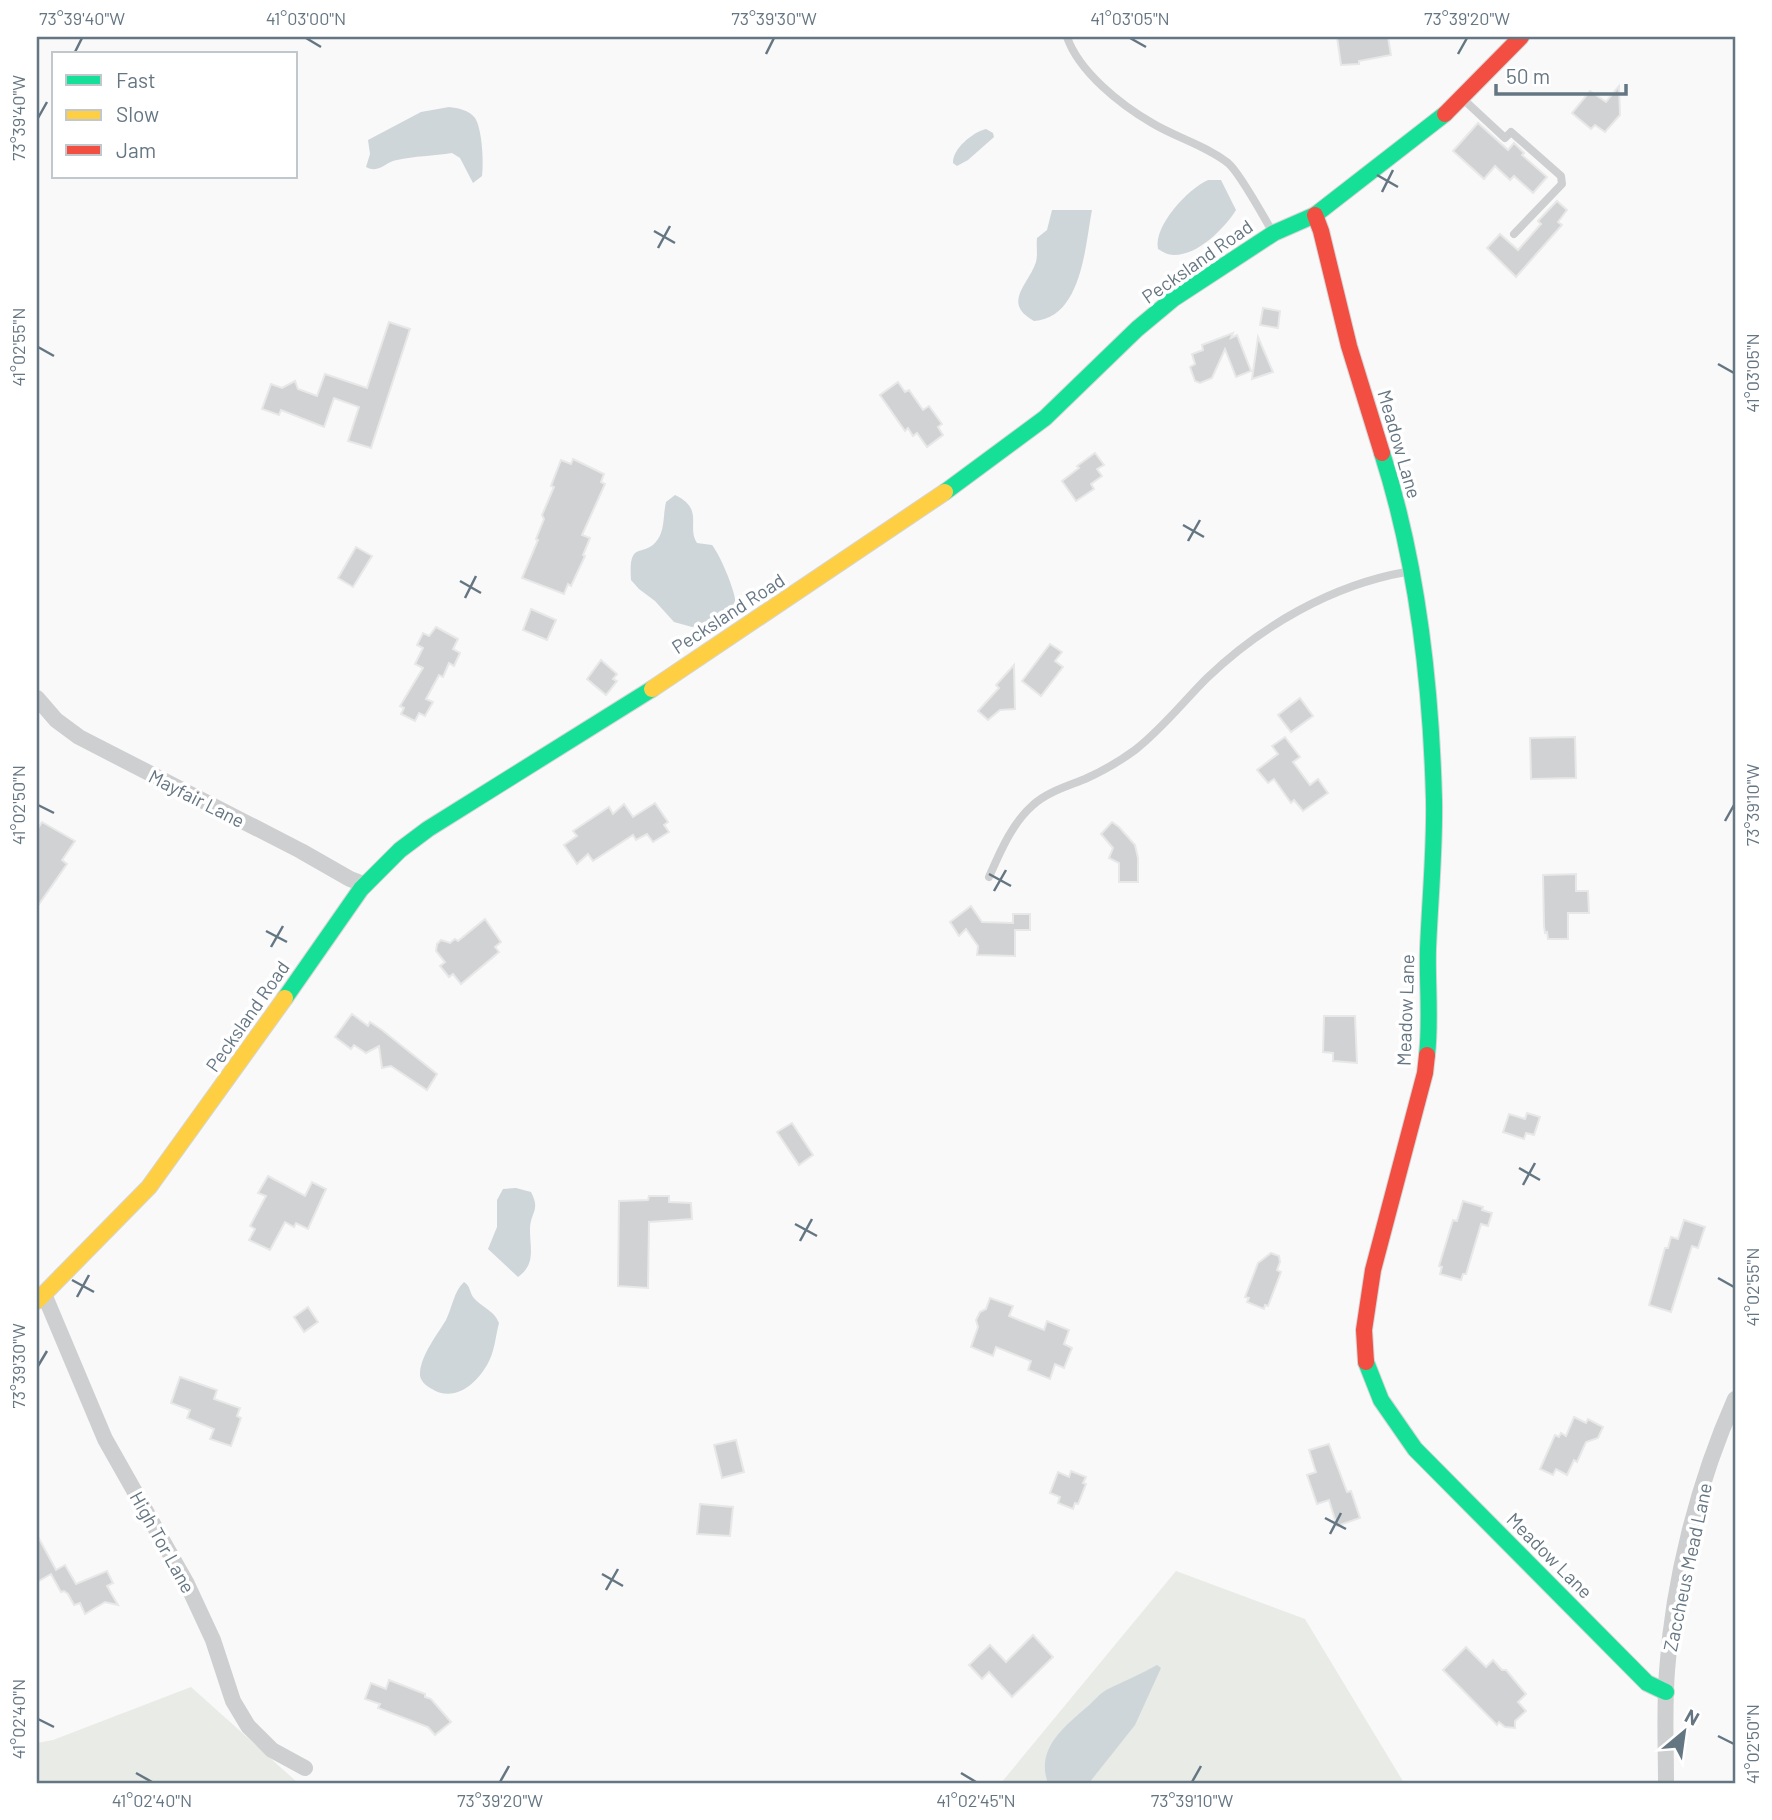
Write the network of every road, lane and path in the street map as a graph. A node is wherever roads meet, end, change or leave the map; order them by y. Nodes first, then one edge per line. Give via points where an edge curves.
1 (1065, 37) edge
2 (1521, 37) edge
3 (1462, 98) junction
4 (1315, 215) junction
5 (1274, 233) junction
6 (1514, 234) dead end
7 (1409, 571) junction
8 (37, 698) edge
9 (989, 877) dead end
10 (366, 886) junction
11 (41, 1297) edge
12 (1735, 1399) edge
13 (1666, 1692) junction
14 (305, 1768) dead end
15 (1666, 1783) edge

1 - 5 lane via 1113,96 1153,124 1195,142 1230,165
2 - 3 street, Pecksland Road
3 - 4 street, Pecksland Road
3 - 6 lane via 1506,138 1511,132 1561,176 1562,184
4 - 5 street, Pecksland Road
4 - 7 street, Meadow Lane via 1389,474
5 - 10 street, Pecksland Road via 1173,299 1045,418 915,514 664,681 428,829 391,858
7 - 9 lane via 1355,584 1268,629 1207,678 1138,748 1033,804 1019,820
7 - 13 street, Meadow Lane via 1423,649 1432,753 1428,1047 1367,1303 1363,1339 1368,1368 1396,1425 1415,1449 1647,1683
8 - 10 street, Mayfair Lane via 79,737
10 - 11 street, Pecksland Road via 149,1187
11 - 14 street, High Tor Lane via 105,1438 187,1584 213,1640 233,1701 248,1726 272,1750
12 - 13 street, Zaccheus Mead Lane via 1715,1445 1690,1533 1676,1601
13 - 15 street, Zaccheus Mead Lane

